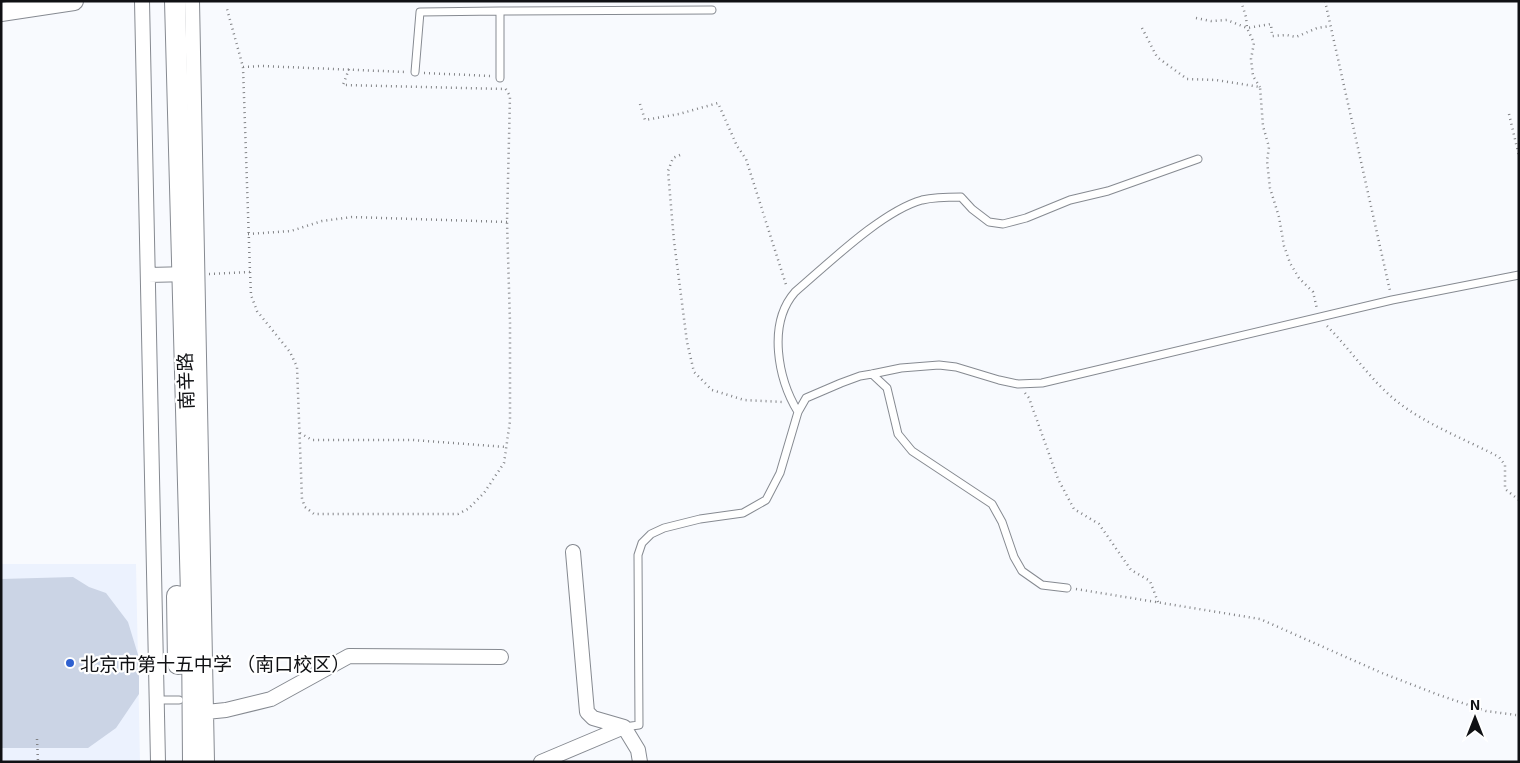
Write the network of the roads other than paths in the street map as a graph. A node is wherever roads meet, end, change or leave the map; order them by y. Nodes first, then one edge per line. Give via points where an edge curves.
1 (74, 1) edge
2 (142, 1) edge
3 (163, 1) edge
4 (175, 1) edge
5 (192, 1) edge
6 (712, 10) dead end
7 (500, 11) junction
8 (1, 12) edge
9 (415, 72) road end
10 (500, 78) road end
11 (1198, 159) dead end
12 (148, 275) junction
13 (183, 275) junction
14 (1519, 275) edge
15 (872, 374) junction
16 (798, 412) junction
17 (573, 552) dead end
18 (1067, 588) road end
19 (501, 657) dead end
20 (157, 700) junction
21 (179, 700) junction
22 (206, 712) junction
23 (624, 727) junction
24 (196, 756) edge
25 (158, 762) edge
26 (542, 762) edge
27 (640, 762) edge

1 - 8 street
2 - 12 street
3 - 13 main road, 南辛路
4 - 13 main road, 南辛路
5 - 13 street
6 - 7 lane
7 - 9 lane via 420,12
7 - 10 lane
11 - 16 lane via 1003,224 989,222 960,197 921,201 894,214 858,239 788,300 780,324 780,358 787,389
12 - 13 street
12 - 20 street
13 - 21 main road, 南辛路
13 - 22 street
13 - 24 main road, 南辛路
14 - 15 lane via 1392,300 1042,383 1018,384 939,365
15 - 16 lane via 806,398
15 - 18 lane via 887,388 898,434 912,451 992,504 1022,571 1042,585
16 - 23 lane via 780,474 766,500 743,513 664,528 642,543 638,555 640,724
17 - 23 street via 587,712 593,718
19 - 22 street via 349,656 271,699
20 - 21 lane
20 - 25 street
21 - 24 main road, 南辛路
22 - 24 street
23 - 26 street
23 - 27 street via 638,750

